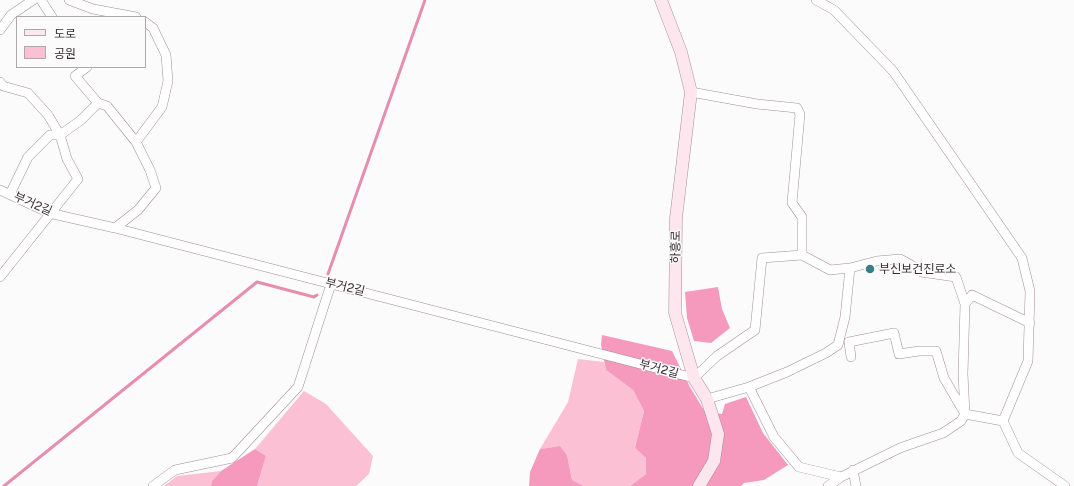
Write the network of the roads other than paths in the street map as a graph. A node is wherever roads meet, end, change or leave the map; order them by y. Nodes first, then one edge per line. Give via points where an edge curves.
1 (33, 0) edge
2 (41, 0) edge
3 (69, 0) edge
4 (661, 0) edge
5 (816, 0) edge
6 (51, 16) edge
7 (131, 16) edge
8 (146, 23) edge
9 (0, 30) edge
10 (86, 68) edge
11 (0, 82) edge
12 (691, 92) junction
13 (98, 103) junction
14 (60, 135) junction
15 (136, 142) junction
16 (0, 190) edge
17 (10, 194) junction
18 (49, 213) junction
19 (115, 228) junction
20 (802, 256) junction
21 (850, 268) junction
22 (0, 277) edge
23 (331, 284) junction
24 (965, 304) junction
25 (1030, 323) junction
26 (851, 357) dead end
27 (694, 378) junction
28 (749, 387) junction
29 (707, 399) junction
30 (965, 414) junction
31 (1003, 421) junction
32 (853, 470) junction
33 (841, 477) junction
34 (153, 486) edge
35 (699, 486) edge
36 (828, 486) edge
37 (856, 486) edge
38 (1065, 486) edge

1 - 9 street via 11,15
2 - 6 street
3 - 7 street via 93,9
4 - 12 street, 하흥로 via 681,52
5 - 25 street via 834,10 893,71 995,217 1022,258 1030,291
8 - 15 street via 153,28 166,55 168,81 162,108
10 - 13 street via 75,76
11 - 14 street via 3,86 28,93 48,115
12 - 20 street via 757,104 797,108 800,114 792,203 802,217
12 - 27 street, 하흥로 via 676,218 675,313
13 - 14 street via 81,120
13 - 15 street via 108,106
14 - 17 street via 50,135 28,157
14 - 18 street via 67,159 78,178
15 - 19 street via 156,188 138,210
16 - 17 street, 부거2길
17 - 18 street, 부거2길
18 - 19 street, 부거2길
18 - 22 street
19 - 23 street, 부거2길
20 - 21 street via 830,270
20 - 27 street via 762,258 755,330 717,356
21 - 24 street via 877,261 900,259 921,272 956,277
21 - 28 street via 845,318 838,345 787,372
23 - 27 street, 부거2길
23 - 34 street via 298,387 232,458 175,470
24 - 25 street via 972,295
24 - 30 street
25 - 31 street via 1028,360
26 - 30 street via 849,342 894,333 899,354 936,351 944,378
27 - 29 street, 하흥로
28 - 29 street
28 - 33 street via 774,437 799,467
29 - 35 street, 하흥로 via 718,434 714,461
30 - 31 street
30 - 32 street via 961,421 943,433 900,448
31 - 38 street via 1018,453
32 - 33 street
32 - 37 street
33 - 36 street

